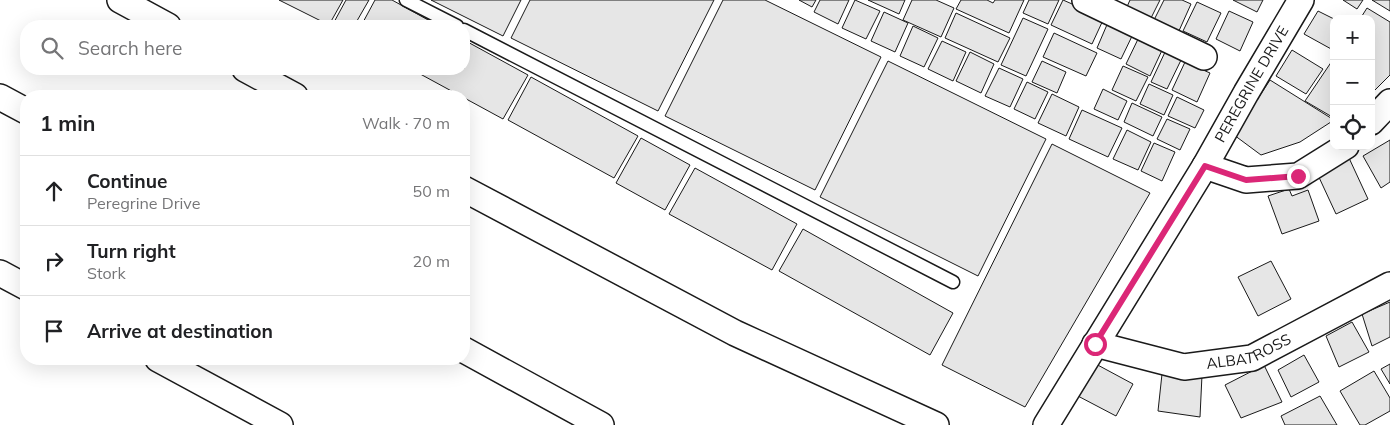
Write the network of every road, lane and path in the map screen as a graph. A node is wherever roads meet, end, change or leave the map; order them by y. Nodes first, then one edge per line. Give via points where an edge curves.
1 (120, 0) edge
2 (406, 0) edge
3 (1085, 0) edge
4 (1301, 0) edge
5 (157, 20) edge
6 (445, 20) edge
7 (470, 33) edge
8 (1204, 56) dead end
9 (256, 75) edge
10 (284, 90) edge
11 (0, 97) edge
12 (1390, 102) edge
13 (20, 108) edge
14 (1375, 118) edge
15 (1340, 150) edge
16 (1205, 166) junction
17 (470, 192) edge
18 (0, 273) edge
19 (953, 282) dead end
20 (20, 284) edge
21 (1390, 285) edge
22 (1095, 344) junction
23 (470, 353) edge
24 (169, 365) edge
25 (280, 425) edge
26 (601, 425) edge
27 (936, 425) edge
28 (1046, 425) edge

1 - 5 street
2 - 6 lane
3 - 8 street
4 - 16 street, PEREGRINE DRIVE
7 - 19 lane
9 - 10 street
11 - 13 street
12 - 14 street
15 - 16 street via 1298,176 1246,180
16 - 22 street, PEREGRINE DRIVE
17 - 27 street via 735,333
18 - 20 street
21 - 22 street, ALBATROSS via 1252,358 1184,367
22 - 28 street, PEREGRINE DRIVE
23 - 26 street
24 - 25 street

